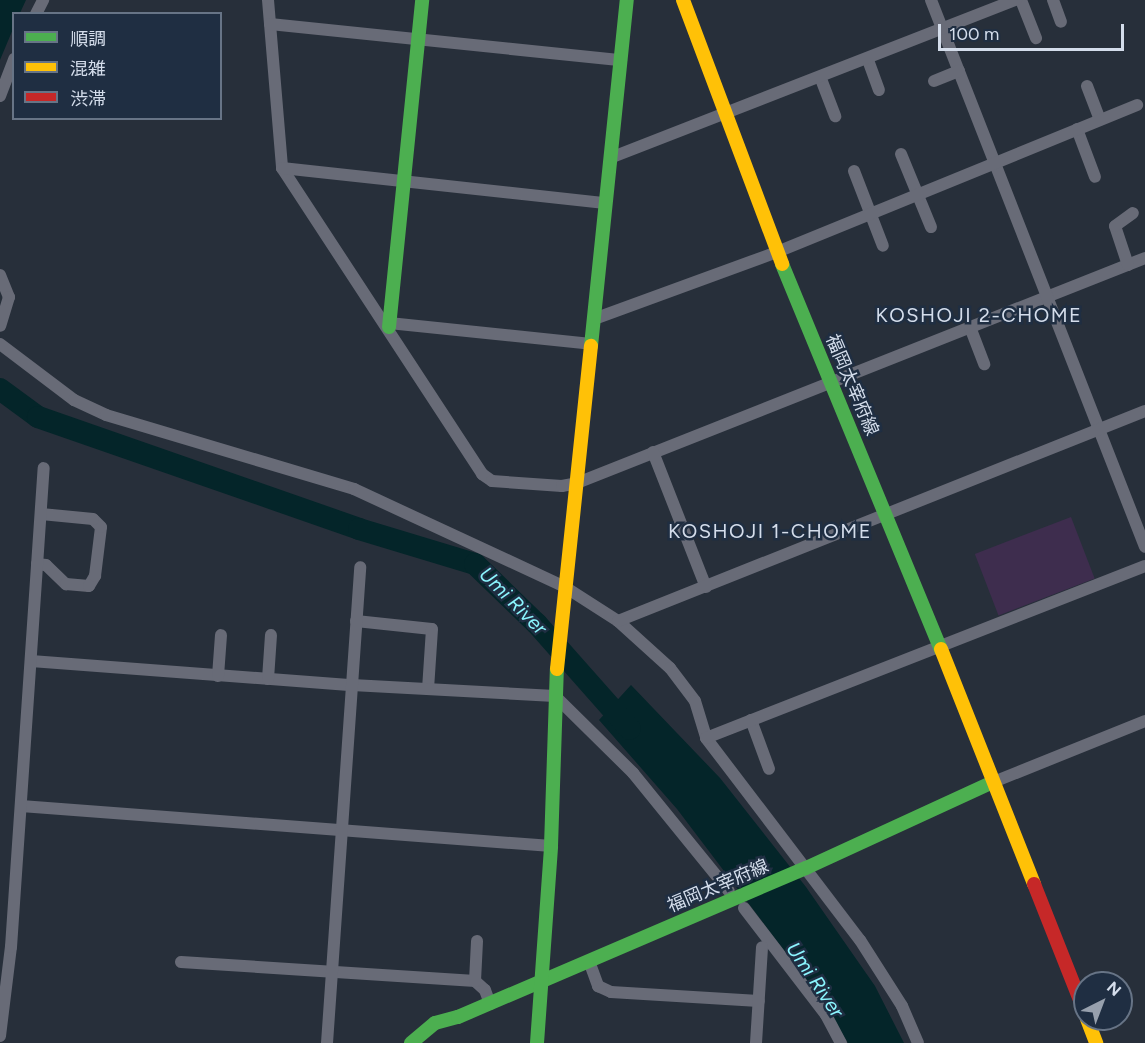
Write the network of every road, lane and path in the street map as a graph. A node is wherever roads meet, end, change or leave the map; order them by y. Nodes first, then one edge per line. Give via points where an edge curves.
1 (268, 0) edge
2 (422, 0) edge
3 (627, 0) edge
4 (683, 0) edge
5 (930, 0) edge
6 (1016, 0) edge
7 (1021, 0) edge
8 (1053, 0) edge
9 (1061, 22) dead end
10 (270, 24) junction
11 (941, 28) junction
12 (419, 36) junction
13 (1036, 39) dead end
14 (621, 60) junction
15 (868, 60) junction
16 (12, 64) edge
17 (959, 71) junction
18 (821, 79) junction
19 (934, 81) dead end
20 (1087, 86) dead end
21 (879, 90) dead end
22 (0, 96) edge
23 (1137, 105) dead end
24 (725, 116) junction
25 (835, 116) dead end
26 (1100, 120) junction
27 (1077, 129) junction
28 (901, 154) dead end
29 (610, 158) junction
30 (996, 161) junction
31 (282, 168) junction
32 (854, 171) dead end
33 (1095, 177) dead end
34 (405, 180) junction
35 (917, 194) junction
36 (605, 203) junction
37 (870, 213) junction
38 (1133, 213) dead end
39 (931, 227) dead end
40 (883, 246) dead end
41 (777, 252) junction
42 (1145, 258) edge
43 (1128, 265) junction
44 (0, 275) edge
45 (1049, 296) junction
46 (594, 320) junction
47 (389, 325) junction
48 (0, 326) edge
49 (970, 327) junction
50 (0, 344) edge
51 (591, 344) junction
52 (984, 363) dead end
53 (830, 381) junction
54 (1145, 411) edge
55 (1099, 429) junction
56 (653, 452) junction
57 (44, 468) dead end
58 (577, 483) junction
59 (41, 513) junction
60 (887, 514) junction
61 (1145, 547) edge
62 (38, 564) junction
63 (1145, 566) edge
64 (360, 567) dead end
65 (565, 587) junction
66 (706, 587) junction
67 (356, 621) junction
68 (618, 621) junction
69 (221, 634) dead end
70 (271, 635) dead end
71 (940, 647) junction
72 (31, 661) junction
73 (218, 676) junction
74 (268, 679) junction
75 (352, 686) junction
76 (428, 688) junction
77 (555, 691) junction
78 (751, 720) junction
79 (1145, 721) edge
80 (706, 738) junction
81 (769, 769) dead end
82 (991, 783) junction
83 (21, 806) junction
84 (344, 828) junction
85 (551, 846) junction
86 (806, 868) junction
87 (736, 899) junction
88 (477, 941) dead end
89 (762, 947) dead end
90 (181, 962) dead end
91 (589, 962) junction
92 (332, 973) junction
93 (475, 981) junction
94 (1073, 981) edge
95 (541, 982) junction
96 (759, 1001) junction
97 (490, 1004) junction
98 (458, 1017) junction
99 (0, 1036) edge
100 (327, 1043) edge
101 (411, 1043) edge
102 (425, 1043) edge
103 (537, 1043) edge
104 (756, 1043) edge
105 (841, 1043) edge
106 (918, 1043) edge

1 - 10 street
2 - 12 main road
3 - 14 main road
4 - 24 main road, 福岡太宰府線
5 - 11 street
6 - 11 street
7 - 13 street
8 - 9 street
10 - 12 street
10 - 31 street
11 - 15 street
11 - 17 street
12 - 14 street
12 - 34 main road
14 - 29 main road
15 - 18 street
15 - 21 street
16 - 22 street
17 - 19 street
17 - 30 street
18 - 24 street
18 - 25 street
20 - 26 street
23 - 26 street
24 - 29 street
24 - 41 main road, 福岡太宰府線
26 - 27 street
27 - 30 street
27 - 33 street
28 - 35 street
29 - 36 main road
30 - 35 street
30 - 45 street
31 - 34 street
31 - 47 street
32 - 37 street
34 - 36 street
34 - 47 main road
35 - 37 street
35 - 39 street
36 - 46 main road
37 - 40 street
37 - 41 street
38 - 43 street via 1115,226
41 - 46 street
41 - 53 main road, 福岡太宰府線
42 - 43 street
43 - 45 street
44 - 48 street via 9,297
45 - 49 street
45 - 55 street
46 - 51 main road
47 - 51 street
47 - 58 street via 482,474 492,481 512,483
49 - 52 street
49 - 53 street
50 - 65 street via 74,400 106,415 354,489
51 - 58 main road
53 - 56 street
53 - 60 main road, 福岡太宰府線
54 - 55 street
55 - 60 street
55 - 61 street
56 - 58 street
56 - 66 street
57 - 59 street
58 - 65 main road
59 - 62 street
59 - 62 street via 93,519 101,527 95,576 89,586 66,584 46,565
60 - 66 street
60 - 71 main road, 福岡太宰府線
62 - 72 street
63 - 71 street
64 - 67 street
65 - 68 street
65 - 77 main road
66 - 68 street
67 - 75 street
67 - 76 street via 432,629
68 - 80 street via 670,668 695,700
69 - 73 street
70 - 74 street
71 - 78 street
71 - 82 main road, 福岡太宰府線
72 - 73 street
72 - 83 street
73 - 74 street
74 - 75 street
75 - 76 street
75 - 84 street
76 - 77 street
77 - 85 main road
77 - 87 street via 633,773
78 - 80 street
78 - 81 street
79 - 82 street
80 - 86 street
82 - 86 main road, 福岡太宰府線
82 - 94 main road, 福岡太宰府線 via 1032,874
83 - 84 street
83 - 99 street
84 - 85 street
84 - 92 street
85 - 95 main road
86 - 87 main road, 福岡太宰府線
86 - 106 street via 860,940 902,1006
87 - 91 main road, 福岡太宰府線
87 - 105 street via 826,1015
88 - 93 street
89 - 96 street
90 - 92 street
91 - 95 main road, 福岡太宰府線
91 - 96 street via 598,986 611,992
92 - 93 street
92 - 100 street
93 - 97 street via 485,990
95 - 97 main road, 福岡太宰府線
95 - 103 main road
96 - 104 street
97 - 98 main road, 福岡太宰府線
98 - 101 main road, 福岡太宰府線 via 435,1023
98 - 102 main road, 福岡太宰府線

